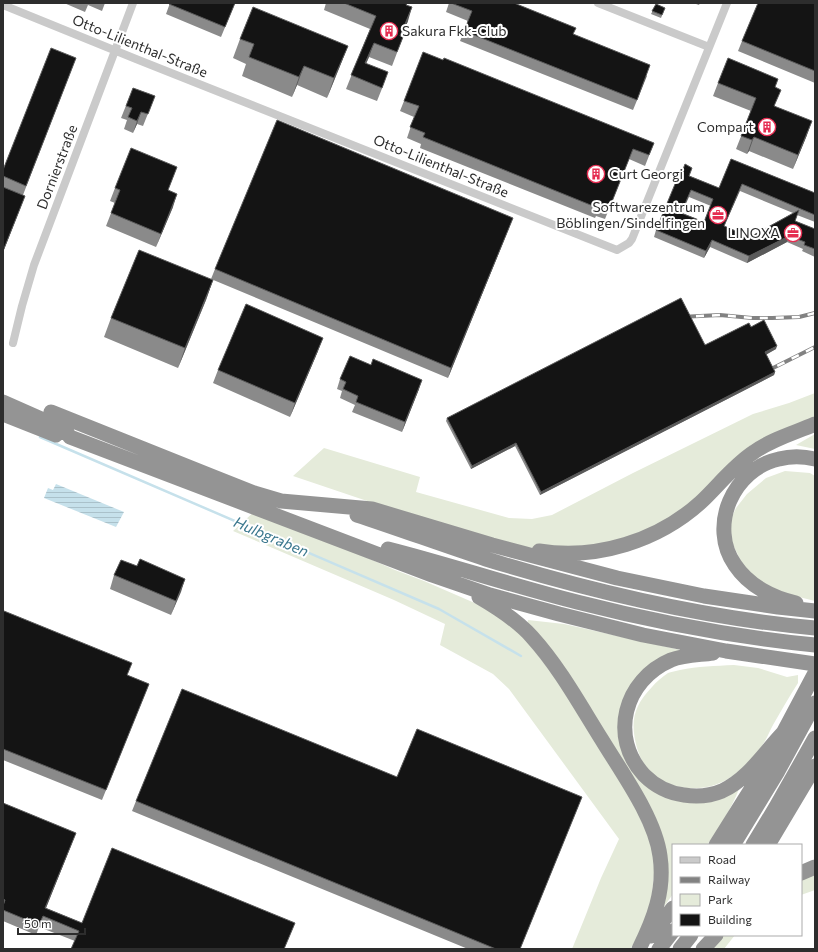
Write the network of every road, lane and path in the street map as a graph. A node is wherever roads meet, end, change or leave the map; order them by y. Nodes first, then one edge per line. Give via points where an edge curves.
1 (133, 3) edge
2 (598, 3) edge
3 (727, 3) edge
4 (3, 5) edge
5 (709, 47) junction
6 (115, 50) junction
7 (13, 343) dead end
8 (9, 405) edge
9 (815, 424) edge
10 (815, 459) edge
11 (329, 506) junction
12 (251, 507) junction
13 (508, 549) junction
14 (461, 586) junction
15 (815, 606) edge
16 (815, 611) edge
17 (811, 628) edge
18 (808, 645) edge
19 (726, 651) junction
20 (815, 664) edge
21 (815, 673) edge
22 (815, 702) edge
23 (783, 733) junction
24 (815, 738) edge
25 (815, 766) edge
26 (717, 844) edge
27 (734, 844) edge
28 (754, 844) edge
29 (769, 844) edge
30 (815, 867) edge
31 (802, 873) edge
32 (672, 909) edge
33 (672, 932) edge
34 (690, 936) edge
35 (706, 936) edge
36 (715, 936) edge
37 (640, 949) edge
38 (660, 949) edge
39 (680, 949) edge
40 (697, 949) edge
41 (703, 949) edge

1 - 6 street, Dornierstraße
2 - 5 street
3 - 5 street, Otto-Lilienthal-Straße
4 - 6 street, Otto-Lilienthal-Straße
5 - 6 street, Otto-Lilienthal-Straße via 632,239 617,250
6 - 7 street, Dornierstraße via 34,266
8 - 11 highway via 254,493 281,501
8 - 12 highway via 64,429 70,437
9 - 13 highway via 778,438 754,452 683,516 637,541 584,552
10 - 15 highway via 797,457 774,460 748,475 733,493 728,504 724,535 734,564 752,584 791,602
11 - 13 highway via 372,509
11 - 17 highway via 487,559 572,584 701,612
12 - 14 highway
12 - 18 highway via 378,546 600,608 738,636
13 - 16 highway via 658,587
14 - 19 highway via 593,623
14 - 37 highway via 516,621 532,636 568,686 647,818 660,854 662,879 653,920
19 - 20 highway
19 - 23 highway via 671,660 648,674 637,687 627,710 625,728 630,754 638,767 663,789 690,796 713,794 744,777
21 - 23 highway
22 - 27 highway via 775,776
23 - 26 highway via 746,800
24 - 28 highway
25 - 29 highway
30 - 31 highway
32 - 37 highway
33 - 38 highway
34 - 39 highway
35 - 40 highway
36 - 41 highway

